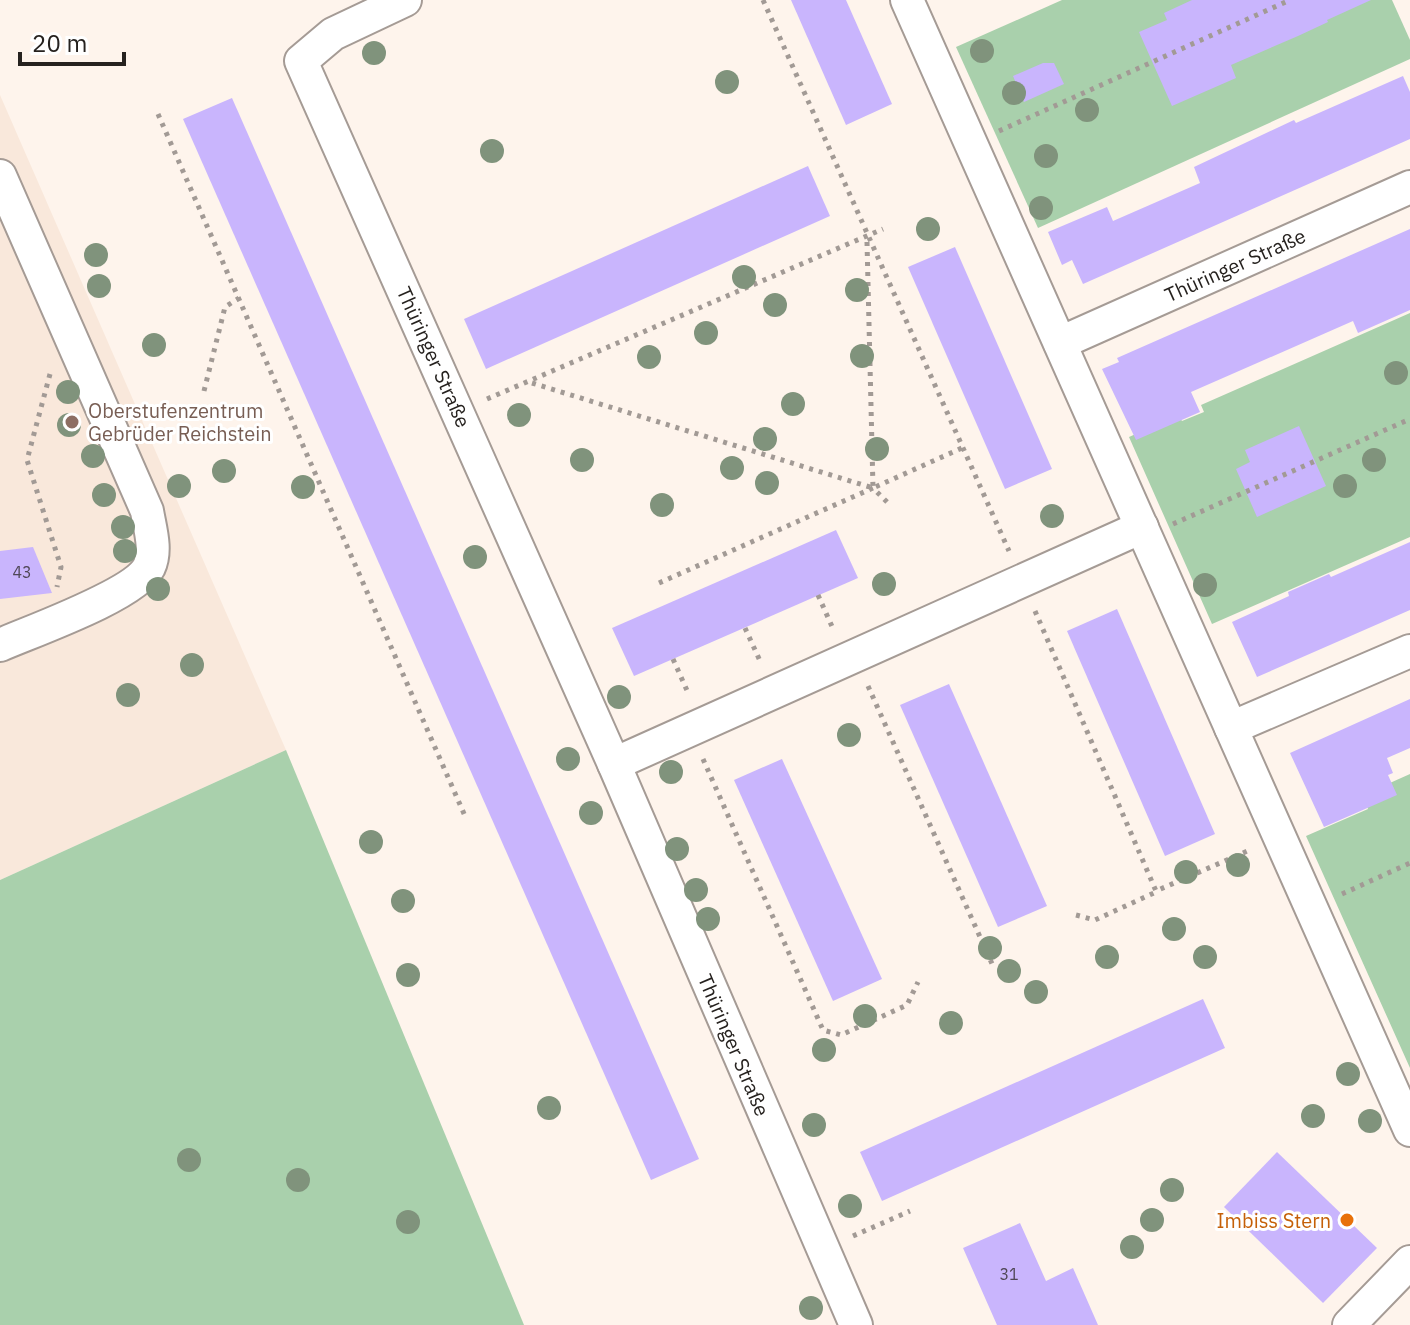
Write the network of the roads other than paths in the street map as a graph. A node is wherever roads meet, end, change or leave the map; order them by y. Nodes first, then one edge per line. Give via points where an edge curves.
1 (405, 0) edge
2 (907, 0) edge
3 (0, 176) edge
4 (1410, 187) edge
5 (1060, 343) junction
6 (1144, 532) junction
7 (0, 645) edge
8 (1410, 651) edge
9 (1231, 728) junction
10 (614, 764) junction
11 (1410, 1130) edge
12 (1410, 1262) edge
13 (856, 1325) edge
14 (1349, 1325) edge

1 - 10 street, Thüringer Straße via 333,34 301,61
2 - 5 street
3 - 7 street via 147,511 153,548 149,568 126,590
4 - 5 street, Thüringer Straße
5 - 6 street
6 - 9 street
6 - 10 street via 1022,580
8 - 9 street
9 - 11 street
10 - 13 street, Thüringer Straße
12 - 14 street

